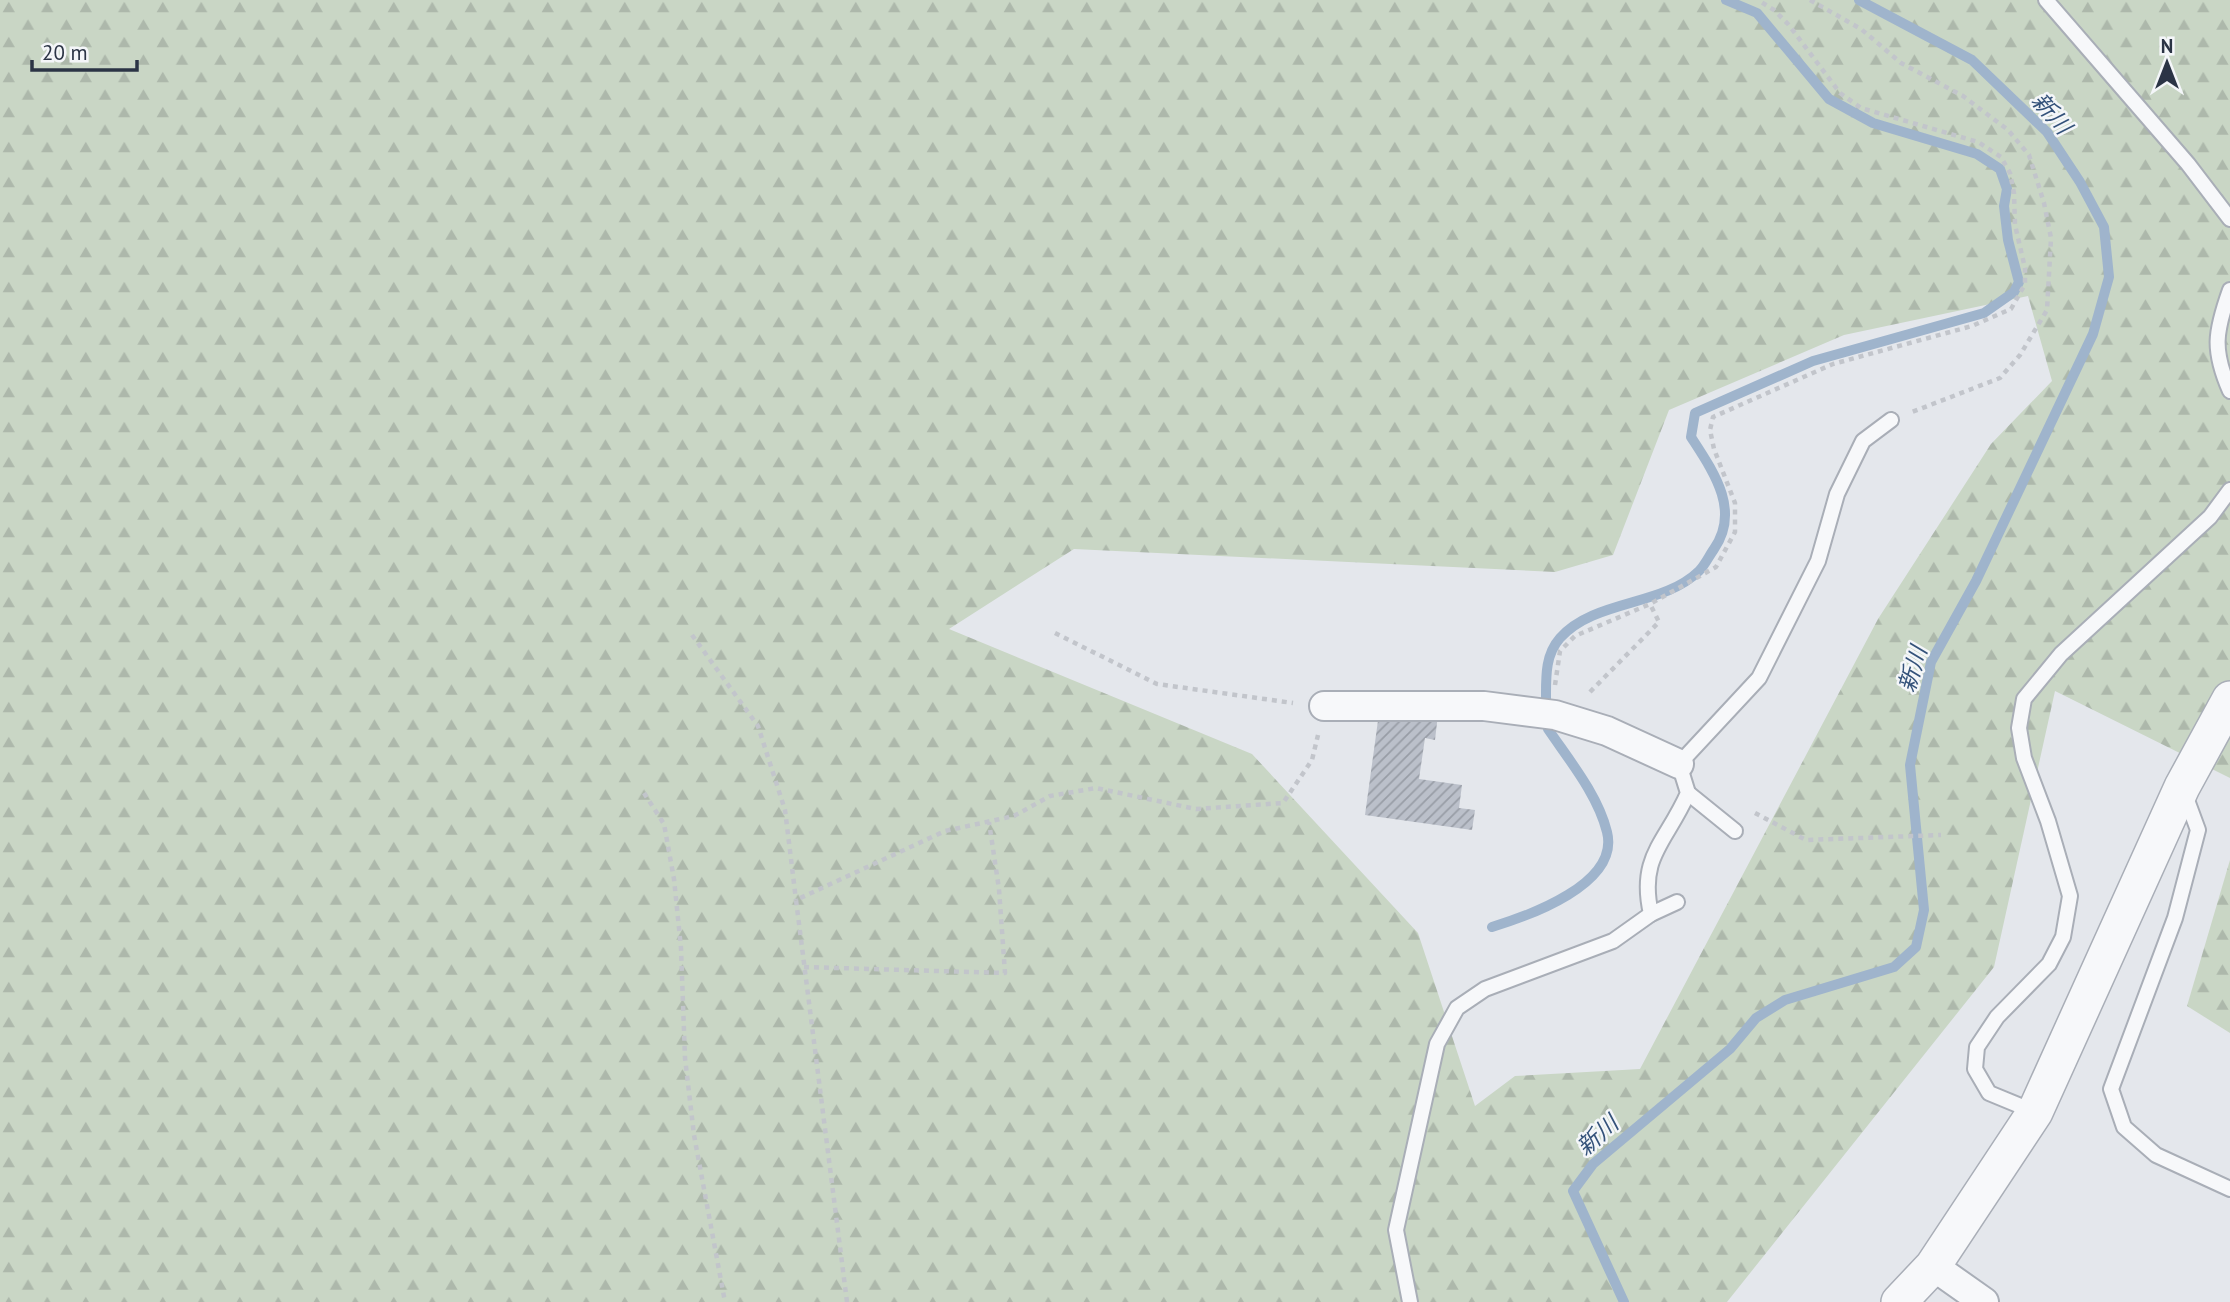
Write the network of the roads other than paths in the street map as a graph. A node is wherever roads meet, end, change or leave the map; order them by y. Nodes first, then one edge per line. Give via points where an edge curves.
1 (2046, 0) edge
2 (2230, 219) edge
3 (2230, 290) edge
4 (2230, 391) edge
5 (1891, 420) road end
6 (2230, 490) edge
7 (2230, 699) edge
8 (1324, 706) road end
9 (1679, 764) junction
10 (2182, 787) junction
11 (1688, 793) junction
12 (1735, 831) dead end
13 (1677, 902) dead end
14 (1651, 915) junction
15 (2035, 1112) junction
16 (2230, 1189) edge
17 (1933, 1266) junction
18 (1410, 1302) edge
19 (1899, 1302) edge
20 (1984, 1302) edge

1 - 2 lane
3 - 4 lane via 2215,347
5 - 9 lane via 1863,442 1837,494 1818,561 1759,678
6 - 15 lane via 2210,517 2061,654 2024,699 2019,728 2024,758 2070,896 2063,937 2049,964 1997,1017 1977,1047 1975,1069 1990,1093
7 - 10 street
8 - 9 street via 1483,706 1560,716 1607,731
9 - 11 lane
10 - 15 street
10 - 16 lane via 2199,830 2175,918 2111,1089 2124,1127 2156,1155
11 - 12 lane
11 - 14 lane via 1649,862 1645,888
13 - 14 lane
14 - 18 lane via 1613,941 1485,989 1457,1008 1437,1044 1396,1230
15 - 17 street
17 - 19 street
17 - 20 street

